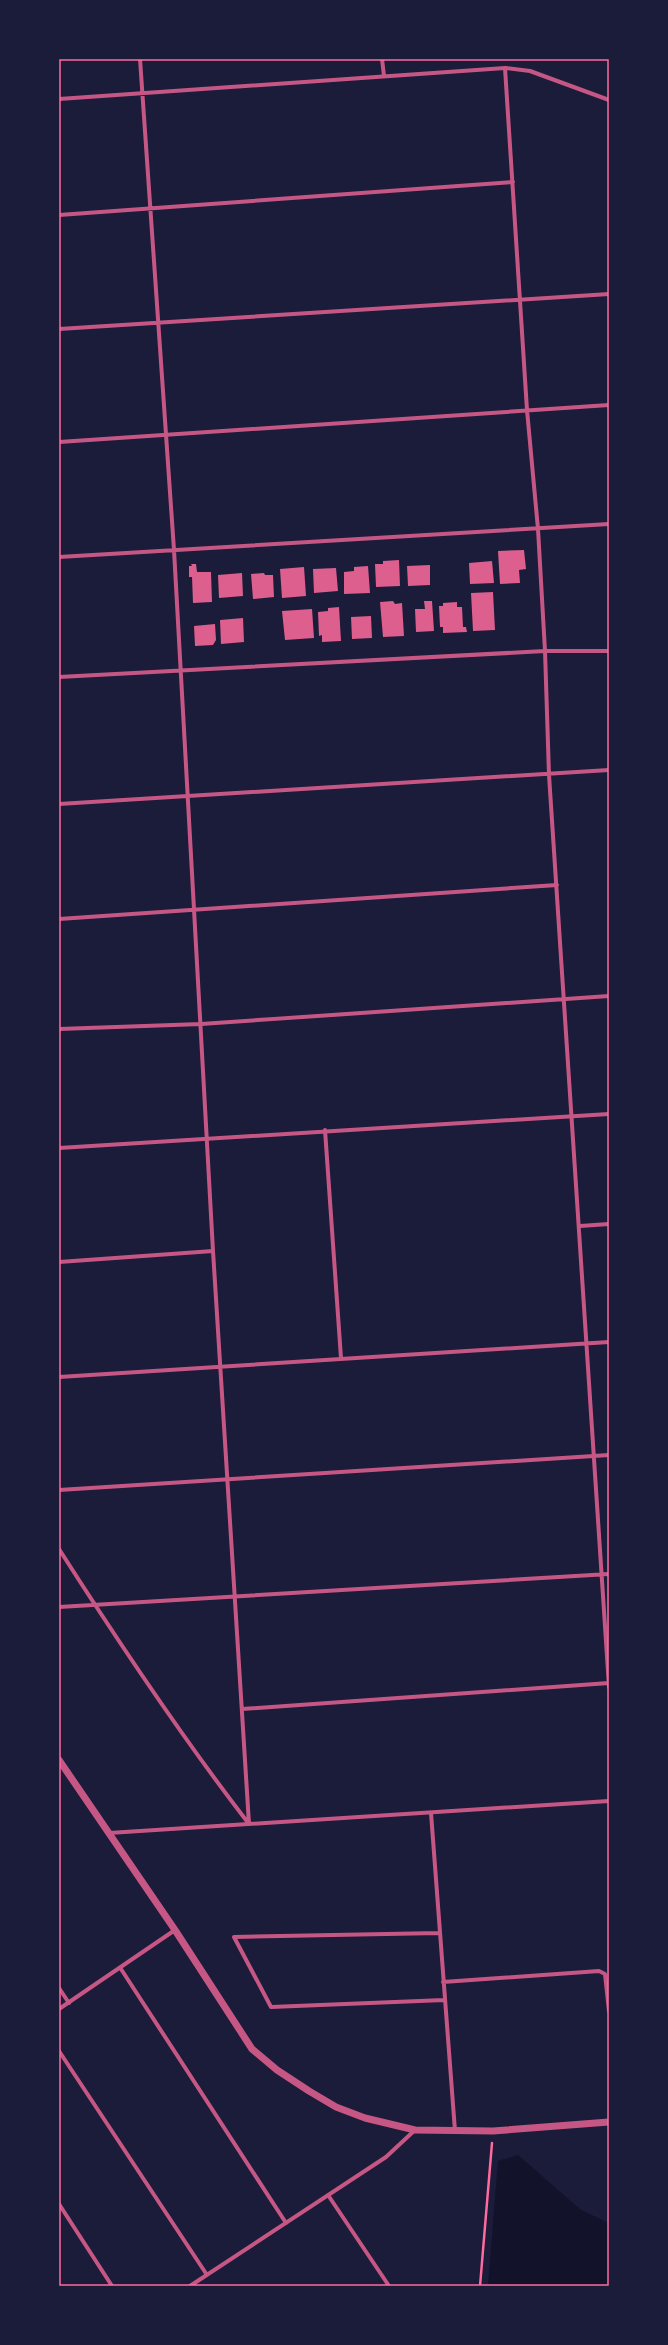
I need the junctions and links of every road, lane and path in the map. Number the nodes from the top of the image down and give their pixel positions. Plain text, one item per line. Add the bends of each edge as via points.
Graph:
1 (140, 59) edge
2 (382, 59) edge
3 (506, 68) junction
4 (384, 76) junction
5 (144, 94) junction
6 (59, 99) edge
7 (609, 100) edge
8 (513, 182) junction
9 (151, 207) junction
10 (59, 215) edge
11 (609, 294) edge
12 (520, 300) junction
13 (158, 322) junction
14 (59, 329) edge
15 (609, 405) edge
16 (527, 410) junction
17 (166, 435) junction
18 (59, 442) edge
19 (609, 524) edge
20 (538, 529) junction
21 (174, 550) junction
22 (59, 557) edge
23 (545, 651) junction
24 (609, 651) edge
25 (180, 672) junction
26 (59, 677) edge
27 (609, 770) edge
28 (549, 775) junction
29 (189, 796) junction
30 (59, 804) edge
31 (557, 885) junction
32 (196, 909) junction
33 (59, 918) edge
34 (609, 996) edge
35 (565, 999) junction
36 (201, 1024) junction
37 (59, 1029) edge
38 (609, 1114) edge
39 (572, 1116) junction
40 (325, 1130) junction
41 (208, 1138) junction
42 (59, 1148) edge
43 (609, 1224) edge
44 (580, 1226) junction
45 (213, 1251) junction
46 (59, 1262) edge
47 (609, 1342) edge
48 (587, 1343) junction
49 (341, 1358) junction
50 (220, 1366) junction
51 (59, 1377) edge
52 (609, 1455) edge
53 (594, 1456) junction
54 (227, 1480) junction
55 (59, 1490) edge
56 (59, 1550) edge
57 (602, 1574) junction
58 (609, 1574) edge
59 (234, 1595) junction
60 (94, 1604) junction
61 (59, 1607) edge
62 (609, 1683) edge
63 (609, 1687) edge
64 (242, 1709) junction
65 (59, 1760) edge
66 (609, 1801) edge
67 (431, 1813) junction
68 (249, 1824) junction
69 (110, 1834) junction
70 (175, 1930) junction
71 (439, 1933) junction
72 (121, 1969) junction
73 (443, 1982) junction
74 (59, 1988) edge
75 (444, 2000) junction
76 (69, 2003) junction
77 (59, 2009) edge
78 (609, 2010) edge
79 (59, 2051) edge
80 (609, 2122) edge
81 (415, 2130) junction
82 (455, 2131) junction
83 (493, 2131) junction
84 (328, 2195) junction
85 (59, 2204) edge
86 (286, 2223) junction
87 (207, 2274) junction
88 (112, 2286) edge
89 (190, 2286) edge
90 (389, 2286) edge
91 (480, 2286) edge

1 - 5 street
2 - 4 street
3 - 4 street
3 - 7 street via 530,71
3 - 8 street
4 - 5 street
5 - 6 street
5 - 9 street
8 - 9 street
8 - 12 street
9 - 10 street
9 - 13 street
11 - 12 street
12 - 13 street
12 - 16 street
13 - 14 street
13 - 17 street
15 - 16 street
16 - 17 street
16 - 20 street
17 - 18 street
17 - 21 street
19 - 20 street
20 - 21 street
20 - 23 street
21 - 22 street
21 - 25 street
23 - 24 street
23 - 25 street
23 - 28 street
25 - 26 street
25 - 29 street
27 - 28 street
28 - 29 street
28 - 31 street
29 - 30 street
29 - 32 street
31 - 32 street
31 - 35 street
32 - 33 street
32 - 36 street
34 - 35 street
35 - 36 street
35 - 39 street
36 - 37 street
36 - 41 street
38 - 39 street
39 - 40 street
39 - 44 street
40 - 41 street
40 - 49 street
41 - 42 street
41 - 45 street
43 - 44 street
44 - 48 street
45 - 46 street
45 - 50 street
47 - 48 street
48 - 49 street
48 - 53 street
49 - 50 street
50 - 51 street
50 - 54 street
52 - 53 street
53 - 54 street
53 - 57 street
54 - 55 street
54 - 59 street
56 - 60 street
57 - 58 street
57 - 59 street
57 - 62 street
59 - 60 street
59 - 64 street
60 - 61 street
60 - 68 street via 212,1776
62 - 63 street
62 - 64 street
64 - 68 street
65 - 69 street
66 - 67 street
67 - 68 street
67 - 71 street
68 - 69 street
69 - 70 street
70 - 72 street
70 - 81 street via 252,2050 277,2070 336,2107 365,2118
71 - 73 street
71 - 75 street via 234,1937 271,2007
72 - 76 street
72 - 86 street
73 - 75 street
73 - 78 street via 599,1971 605,1974
74 - 76 street
75 - 82 street
76 - 77 street
79 - 87 street
80 - 83 street
81 - 82 street
81 - 84 street via 386,2157
82 - 83 street
83 - 91 path
84 - 86 street
84 - 90 street
85 - 88 street
86 - 87 street
87 - 89 street

